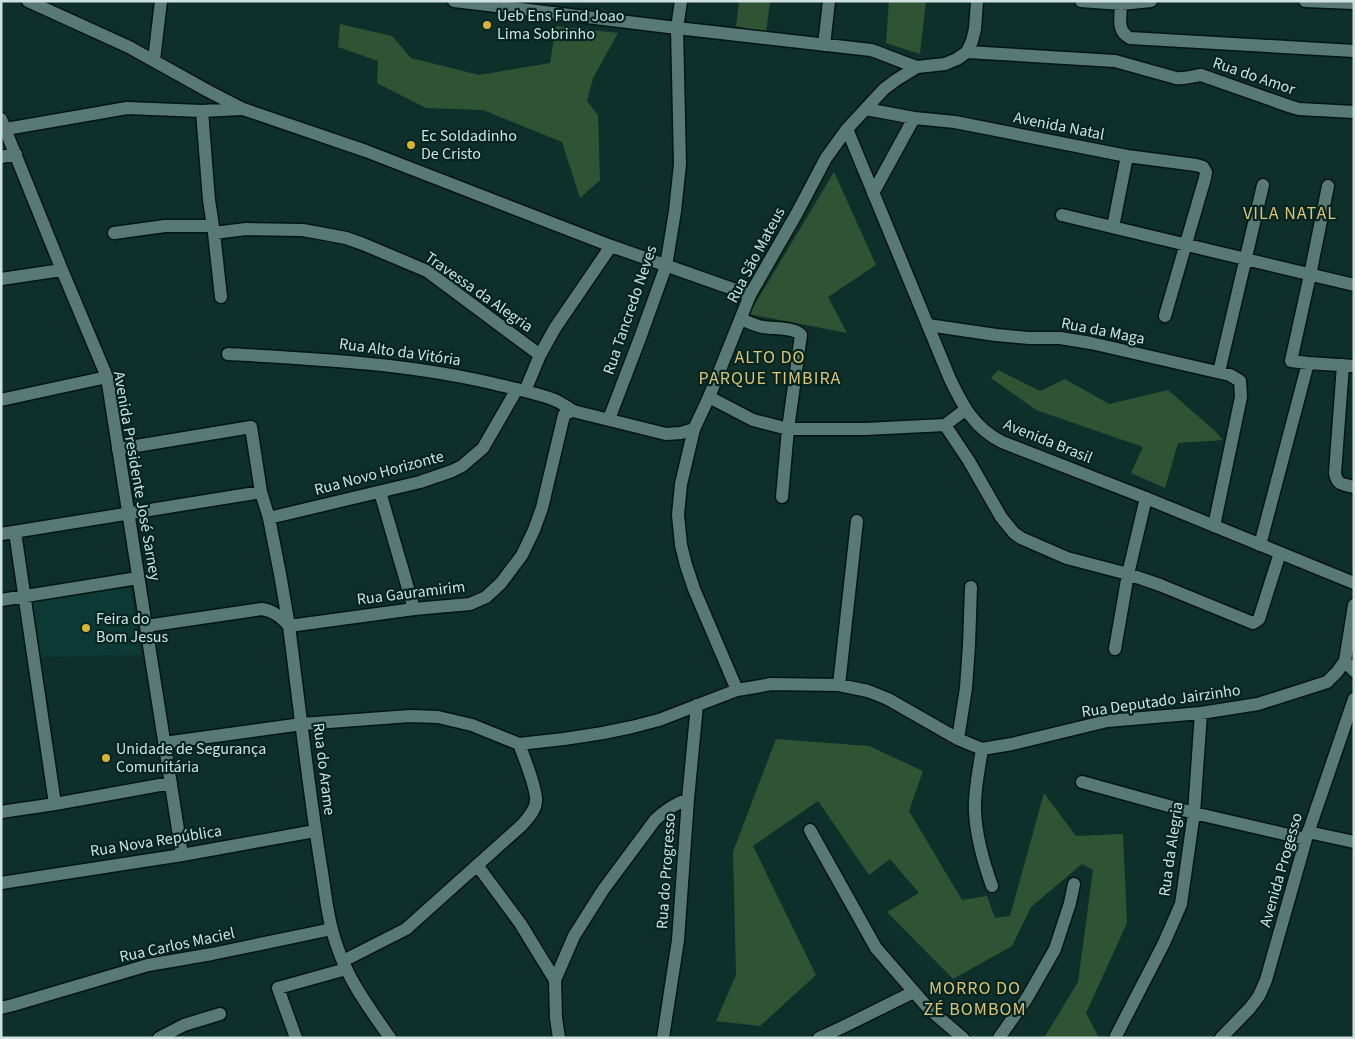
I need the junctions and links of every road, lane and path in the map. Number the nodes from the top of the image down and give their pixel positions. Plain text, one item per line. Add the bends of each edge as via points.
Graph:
1 (28, 1) edge
2 (161, 1) edge
3 (454, 1) edge
4 (681, 1) edge
5 (829, 1) edge
6 (978, 1) edge
7 (1081, 1) edge
8 (1151, 1) edge
9 (1305, 1) edge
10 (1121, 4) junction
11 (1354, 4) edge
12 (677, 28) junction
13 (824, 45) junction
14 (1354, 51) edge
15 (967, 52) junction
16 (154, 60) junction
17 (916, 67) junction
18 (243, 109) junction
19 (866, 109) junction
20 (202, 111) junction
21 (1354, 112) edge
22 (914, 118) junction
23 (4, 124) edge
24 (847, 129) junction
25 (16, 154) junction
26 (1127, 156) junction
27 (1, 157) edge
28 (1263, 185) dead end
29 (1328, 186) dead end
30 (873, 193) junction
31 (1062, 215) dead end
32 (1113, 227) junction
33 (214, 229) junction
34 (114, 233) dead end
35 (1186, 245) junction
36 (611, 246) junction
37 (1246, 260) junction
38 (666, 266) junction
39 (62, 270) junction
40 (1310, 275) junction
41 (1, 279) edge
42 (1354, 285) edge
43 (750, 295) junction
44 (221, 297) dead end
45 (1165, 316) dead end
46 (741, 319) junction
47 (928, 325) junction
48 (228, 354) dead end
49 (540, 355) junction
50 (1308, 363) junction
51 (1348, 365) edge
52 (1218, 372) junction
53 (107, 377) junction
54 (521, 390) junction
55 (709, 397) junction
56 (1, 400) edge
57 (965, 410) junction
58 (567, 411) junction
59 (608, 419) junction
60 (945, 425) junction
61 (694, 429) junction
62 (788, 429) junction
63 (118, 449) junction
64 (1354, 487) edge
65 (261, 492) junction
66 (380, 492) junction
67 (782, 496) dead end
68 (1146, 498) junction
69 (128, 513) junction
70 (269, 518) junction
71 (857, 521) dead end
72 (1214, 526) junction
73 (15, 532) junction
74 (1, 534) edge
75 (1260, 545) junction
76 (1280, 553) junction
77 (1128, 574) junction
78 (138, 578) junction
79 (1354, 583) edge
80 (971, 587) dead end
81 (24, 597) junction
82 (1, 600) edge
83 (1354, 606) edge
84 (414, 609) junction
85 (146, 626) junction
86 (289, 626) junction
87 (1115, 649) dead end
88 (1345, 661) junction
89 (1354, 671) edge
90 (839, 685) junction
91 (737, 690) junction
92 (1354, 699) edge
93 (697, 705) junction
94 (1201, 712) junction
95 (302, 724) junction
96 (958, 739) junction
97 (164, 743) junction
98 (519, 744) junction
99 (982, 749) junction
100 (1082, 782) dead end
101 (171, 783) junction
102 (688, 799) junction
103 (55, 804) junction
104 (1, 812) edge
105 (1194, 812) junction
106 (810, 830) dead end
107 (315, 831) junction
108 (1307, 835) junction
109 (1354, 842) edge
110 (182, 855) junction
111 (477, 865) junction
112 (1, 883) edge
113 (1074, 884) dead end
114 (992, 886) dead end
115 (332, 929) junction
116 (344, 965) junction
117 (556, 980) junction
118 (914, 992) junction
119 (1, 1008) edge
120 (220, 1014) dead end
121 (174, 1035) edge
122 (1116, 1036) dead end
123 (160, 1038) edge
124 (296, 1038) edge
125 (390, 1038) edge
126 (559, 1038) edge
127 (663, 1038) edge
128 (819, 1038) edge
129 (962, 1038) edge
130 (998, 1038) edge
131 (1221, 1038) edge

1 - 16 street
2 - 16 street
3 - 12 street
4 - 12 street, Rua Tancredo Neves
5 - 13 street
6 - 15 street
7 - 10 street
8 - 10 street
9 - 11 street
10 - 14 street via 1121,30 1130,38
12 - 13 street
12 - 38 street, Rua Tancredo Neves via 680,164
13 - 17 street via 870,50
15 - 17 street via 945,64
15 - 21 street, Rua do Amor via 1115,61 1176,78 1201,75 1299,109
16 - 18 street
17 - 19 street, Rua São Mateus via 884,89
18 - 20 street
18 - 36 street via 366,151
19 - 22 street, Avenida Natal
19 - 24 street, Rua São Mateus
20 - 23 street via 127,108
20 - 33 street via 208,200
22 - 26 street, Avenida Natal via 956,122
22 - 30 street
23 - 25 street, Avenida Presidente José Sarney
24 - 30 street, Avenida Brasil
24 - 43 street, Rua São Mateus via 826,158
25 - 27 street
25 - 39 street, Avenida Presidente José Sarney
26 - 32 street
26 - 35 street, Avenida Natal via 1203,167 1206,172
28 - 37 street
29 - 40 street
30 - 47 street, Avenida Brasil
31 - 32 street
32 - 35 street
33 - 34 street, Travessa da Alegria via 191,225 165,226
33 - 44 street
33 - 49 street, Travessa da Alegria via 303,230 363,244 427,271
35 - 37 street
35 - 45 street
36 - 38 street
36 - 49 street
37 - 40 street
37 - 52 street
38 - 43 street
38 - 59 street, Rua Tancredo Neves
39 - 41 street
39 - 53 street, Avenida Presidente José Sarney
40 - 42 street
40 - 50 street via 1291,361
43 - 46 street, Rua São Mateus
46 - 55 street, Rua São Mateus
46 - 62 street via 761,327 800,333
47 - 52 street, Rua da Maga via 996,335 1091,342
47 - 57 street, Avenida Brasil
48 - 54 street, Rua Alto da Vitória via 398,366
49 - 54 street, Travessa da Alegria
50 - 51 street
50 - 75 street
51 - 64 street via 1335,473 1340,484
52 - 72 street, Rua da Maga via 1240,381 1241,397
53 - 56 street
53 - 63 street, Avenida Presidente José Sarney
54 - 58 street, Rua Alto da Vitória via 554,400
54 - 66 street, Rua Novo Horizonte via 483,448 462,466 452,472
55 - 61 street, Rua São Mateus
55 - 62 street via 753,420
57 - 60 street
57 - 68 street, Avenida Brasil via 987,433 1002,442
58 - 59 street, Rua Alto da Vitória
58 - 84 street, Rua Gauramirim via 534,530 522,555 501,583 486,597 470,604
59 - 61 street, Rua Alto da Vitória via 666,434
60 - 62 street
60 - 77 street via 1014,533 1067,558
61 - 91 street, Rua São Mateus via 681,484 678,515 681,545 694,589
62 - 67 street
63 - 65 street via 251,427
63 - 69 street, Avenida Presidente José Sarney
65 - 69 street
65 - 70 street, Rua do Arame
66 - 70 street, Rua Novo Horizonte
66 - 84 street
68 - 72 street, Avenida Brasil
68 - 77 street
69 - 73 street
69 - 78 street, Avenida Presidente José Sarney
70 - 86 street, Rua do Arame
71 - 90 street
72 - 75 street, Avenida Brasil
73 - 74 street
73 - 81 street
75 - 76 street, Avenida Brasil
76 - 77 street via 1259,619 1253,623
76 - 79 street, Avenida Brasil
77 - 87 street
78 - 81 street
78 - 85 street, Avenida Presidente José Sarney
80 - 96 street via 966,688
81 - 82 street
81 - 103 street
83 - 88 street
84 - 86 street, Rua Gauramirim
85 - 86 street via 262,609 278,615
85 - 97 street, Avenida Presidente José Sarney
86 - 95 street, Rua do Arame
88 - 89 street
88 - 94 street, Rua Deputado Jairzinho via 1327,682 1258,704
90 - 91 street via 772,684
90 - 96 street via 888,699
91 - 93 street
92 - 108 street, Avenida Progesso
93 - 98 street via 659,720 603,733
93 - 102 street, Rua do Progresso
94 - 99 street, Rua Deputado Jairzinho via 1107,721
94 - 105 street, Rua da Alegria
95 - 97 street
95 - 98 street via 438,717 472,725
95 - 107 street, Rua do Arame
96 - 99 street
97 - 101 street, Avenida Presidente José Sarney
98 - 111 street via 535,793 535,807 522,825
99 - 114 street via 976,785 976,828
100 - 105 street
101 - 103 street
101 - 110 street, Avenida Presidente José Sarney
102 - 117 street via 663,812 626,858 578,930
102 - 127 street, Rua do Progresso via 678,940
103 - 104 street
105 - 108 street
105 - 122 street, Rua da Alegria via 1181,904
106 - 118 street via 876,948
107 - 110 street, Rua Nova República
107 - 115 street, Rua do Arame
108 - 109 street
108 - 131 street, Avenida Progesso via 1266,980 1250,1008
110 - 112 street, Rua Nova República
111 - 116 street via 406,929
111 - 117 street via 520,923
113 - 130 street via 1055,949 1027,998
115 - 116 street, Rua do Arame
115 - 119 street, Rua Carlos Maciel via 148,964
116 - 124 street via 278,988
116 - 125 street, Rua do Arame
117 - 126 street
118 - 128 street
118 - 129 street
120 - 121 street via 184,1025
121 - 123 street

